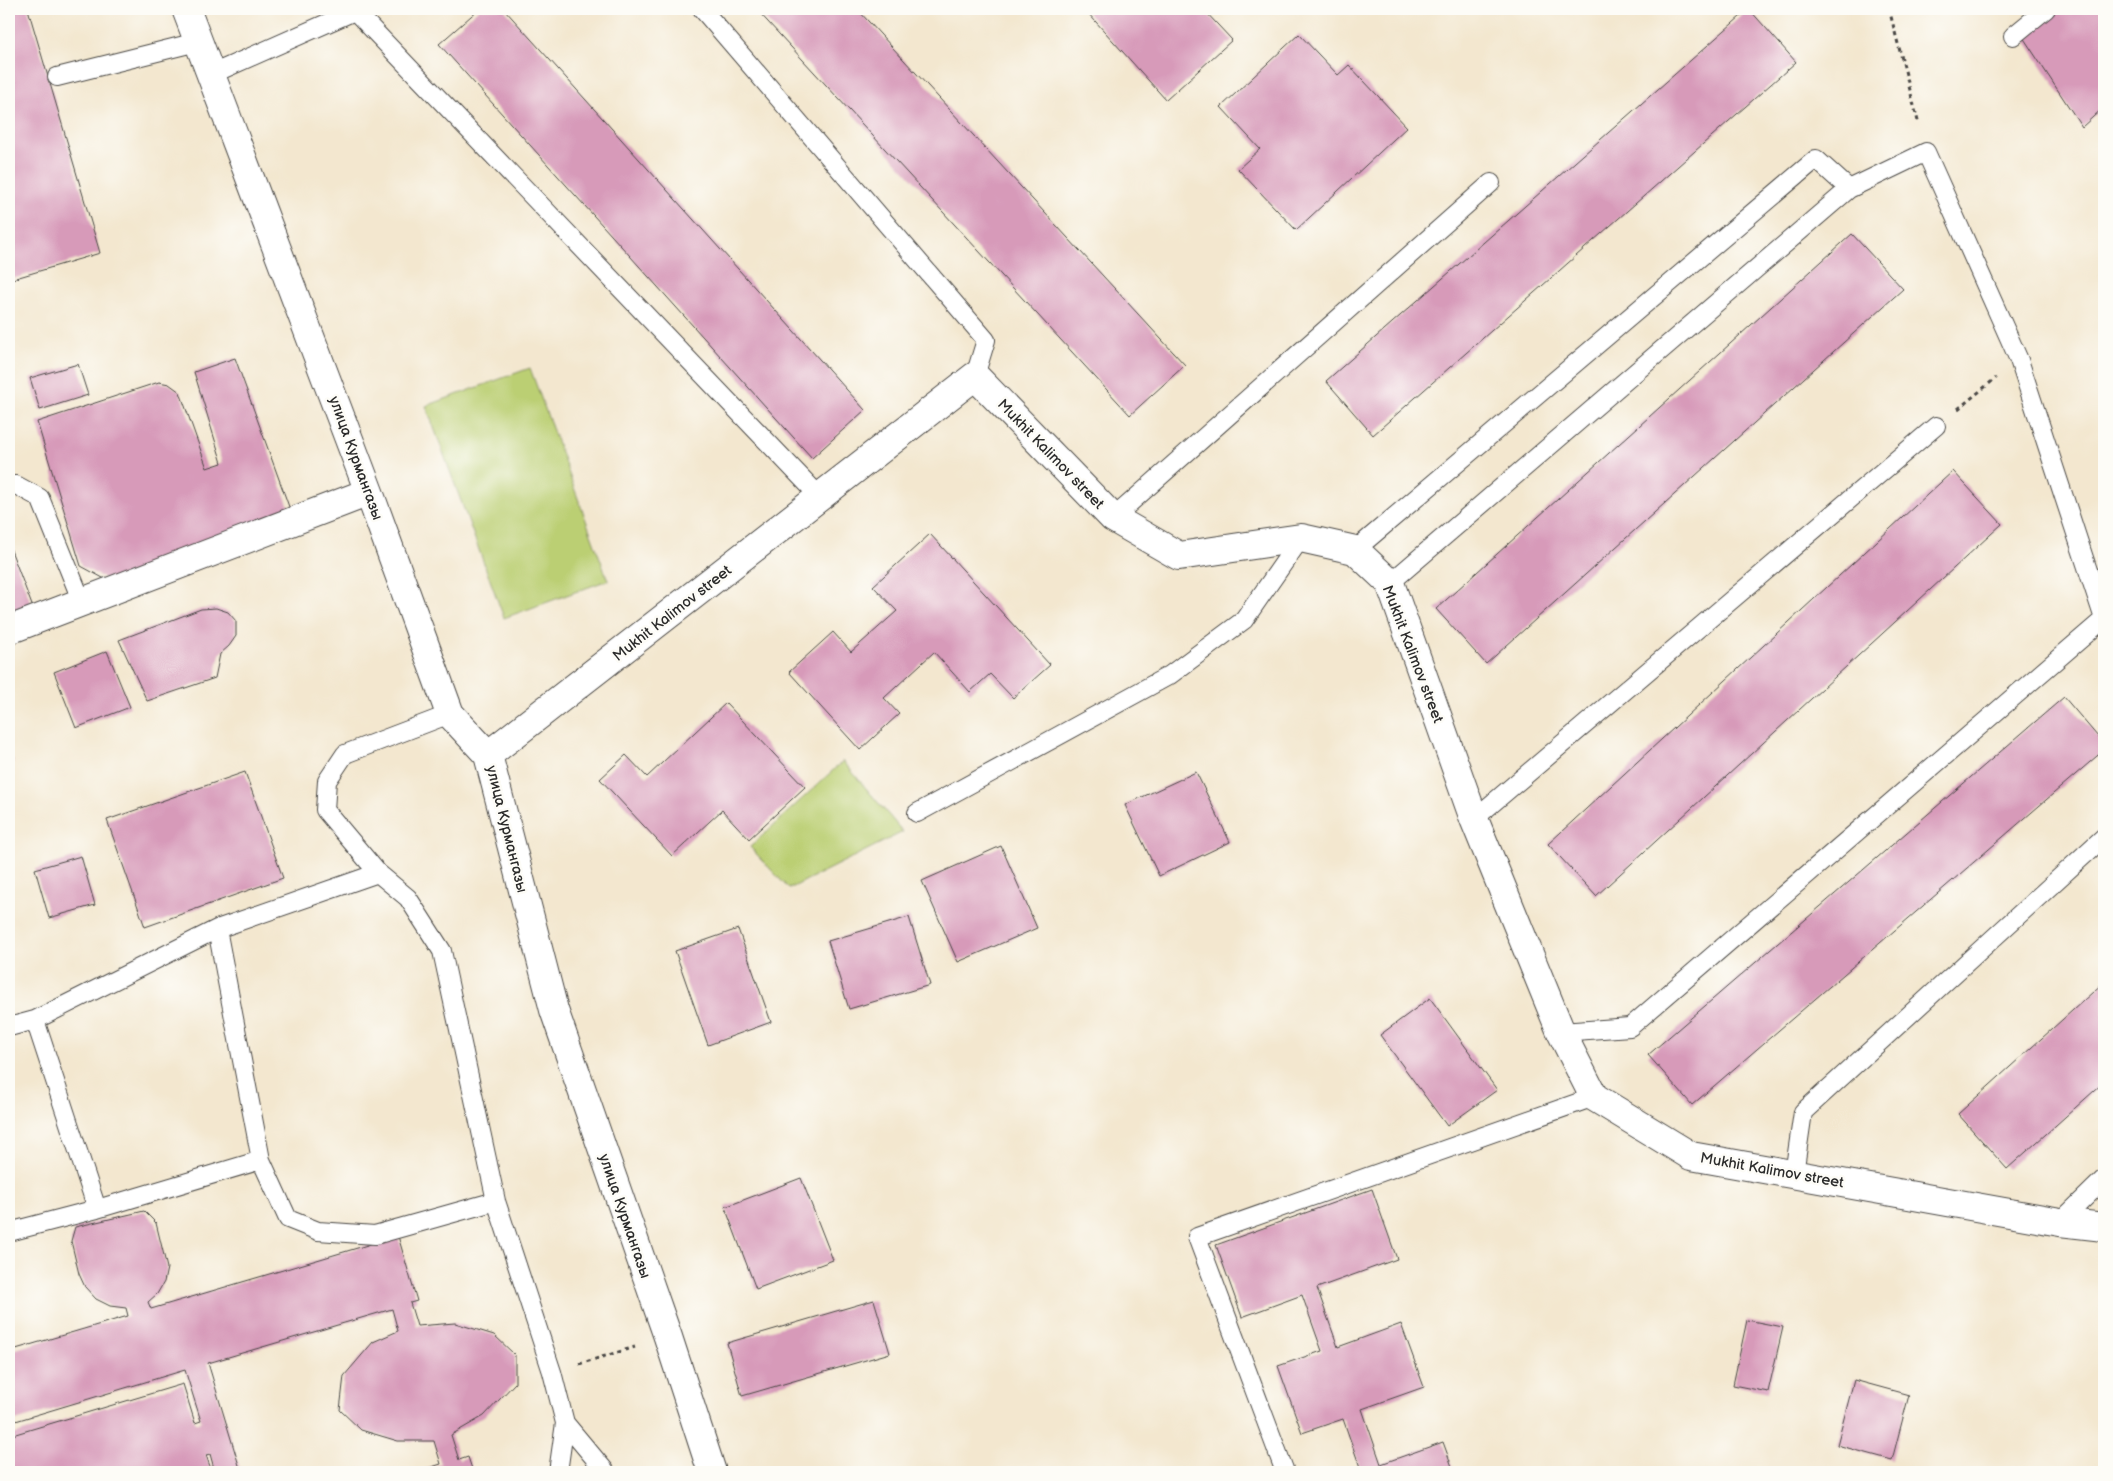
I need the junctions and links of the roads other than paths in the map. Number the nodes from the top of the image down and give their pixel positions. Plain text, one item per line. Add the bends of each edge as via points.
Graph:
1 (186, 9) edge
2 (702, 9) edge
3 (2046, 9) edge
4 (357, 10) edge
5 (2013, 36) dead end
6 (197, 42) junction
7 (212, 74) junction
8 (57, 76) dead end
9 (1490, 183) dead end
10 (1849, 189) junction
11 (976, 376) junction
12 (1936, 426) road end
13 (9, 485) edge
14 (369, 492) junction
15 (821, 498) junction
16 (1113, 518) junction
17 (1301, 538) junction
18 (1355, 550) junction
19 (1390, 583) junction
20 (82, 602) junction
21 (9, 630) edge
22 (450, 714) junction
23 (488, 755) junction
24 (917, 813) dead end
25 (1474, 818) junction
26 (2104, 837) edge
27 (378, 873) junction
28 (217, 929) junction
29 (35, 1020) junction
30 (9, 1027) edge
31 (1561, 1032) junction
32 (1594, 1097) junction
33 (261, 1160) junction
34 (1794, 1174) junction
35 (2104, 1179) edge
36 (496, 1201) junction
37 (97, 1209) junction
38 (2060, 1222) junction
39 (2104, 1227) edge
40 (9, 1232) edge
41 (565, 1423) junction
42 (558, 1472) edge
43 (606, 1472) edge
44 (712, 1472) edge
45 (1285, 1472) edge

1 - 6 street, улица Курмангазы
2 - 11 lane via 986,340
3 - 5 lane
4 - 7 lane
4 - 15 lane
6 - 7 street, улица Курмангазы
6 - 8 lane
7 - 14 street, улица Курмангазы
9 - 16 lane
10 - 18 lane via 1816,159
10 - 19 lane
10 - 31 lane via 1926,152 2019,360 2104,619 1630,1027
11 - 15 street, Mukhit Kalimov street
11 - 16 street, Mukhit Kalimov street
12 - 25 lane
13 - 20 lane via 16,485 40,498
14 - 20 street
14 - 22 street, улица Курмангазы
15 - 23 street, Mukhit Kalimov street
16 - 17 street, Mukhit Kalimov street via 1180,556
17 - 18 street, Mukhit Kalimov street
17 - 24 lane via 1244,620 1170,675
18 - 19 street, Mukhit Kalimov street
19 - 25 street, Mukhit Kalimov street
20 - 21 street
22 - 23 street, улица Курмангазы
22 - 27 lane via 345,754 327,780 325,810
23 - 44 street, улица Курмангазы via 554,1010
25 - 31 street, Mukhit Kalimov street
26 - 34 lane via 1803,1112
27 - 28 lane
27 - 36 lane via 408,898 442,951
28 - 29 lane
28 - 33 lane
29 - 30 lane
29 - 37 lane
31 - 32 street, Mukhit Kalimov street
32 - 34 street, Mukhit Kalimov street via 1691,1156
32 - 45 lane via 1197,1237
33 - 36 lane via 288,1219 318,1231 375,1235
33 - 37 lane
34 - 38 street, Mukhit Kalimov street
35 - 38 lane
36 - 41 lane via 552,1372
37 - 40 lane
38 - 39 street, Mukhit Kalimov street
41 - 42 lane
41 - 43 lane

